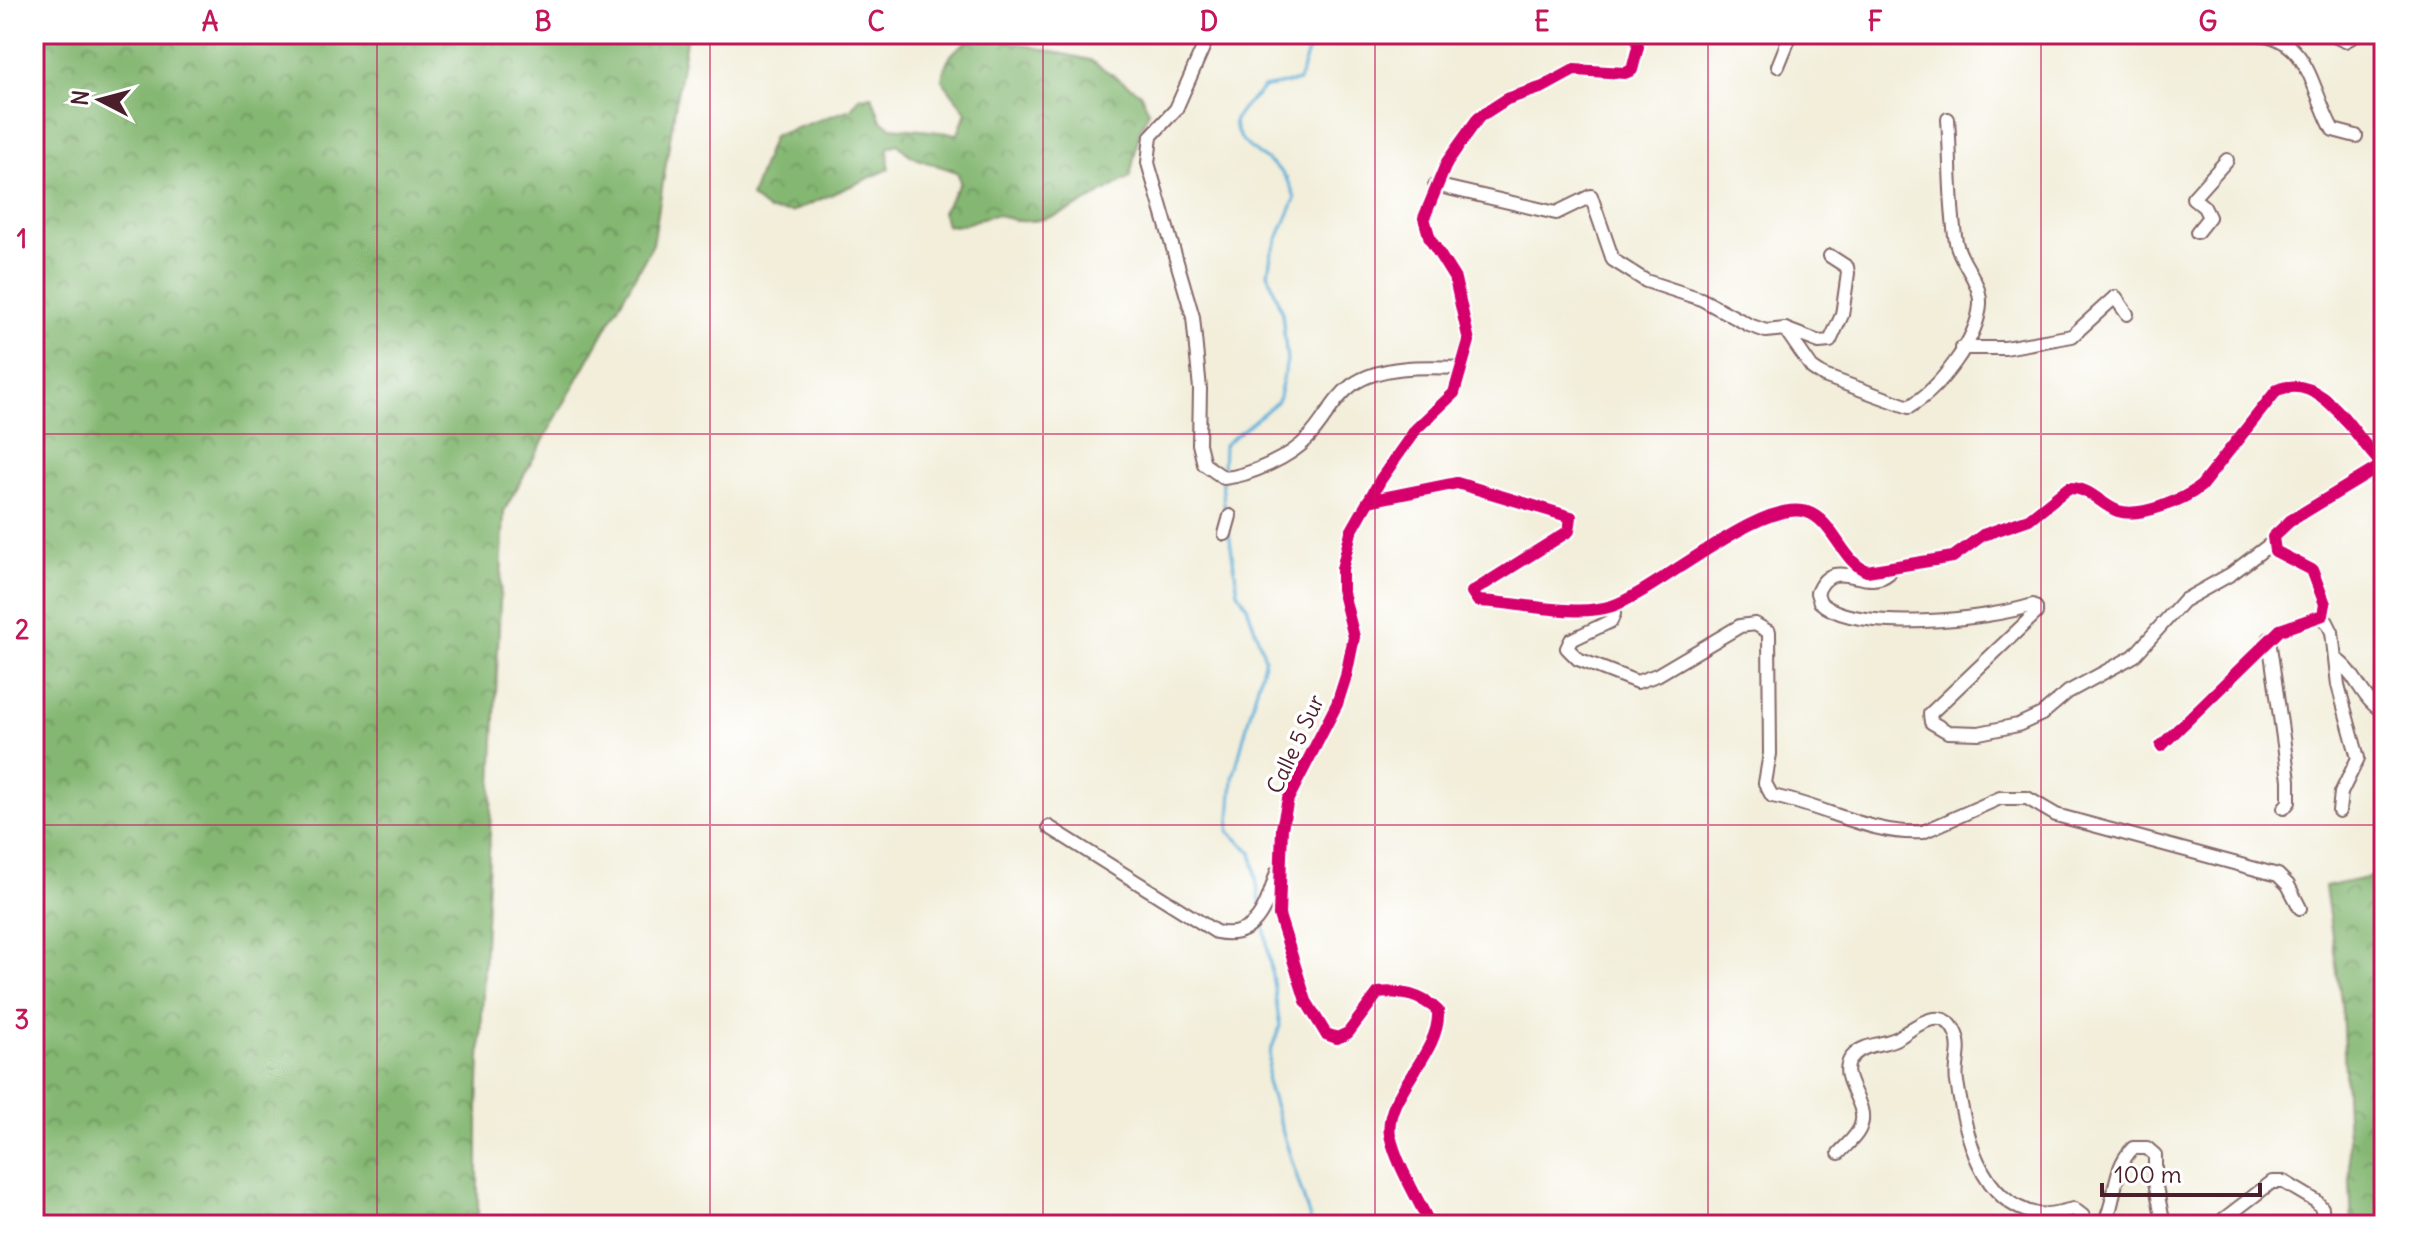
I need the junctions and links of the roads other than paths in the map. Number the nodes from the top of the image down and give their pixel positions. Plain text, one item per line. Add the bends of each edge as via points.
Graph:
1 (1209, 34) edge
2 (1636, 34) edge
3 (1791, 34) edge
4 (2256, 34) edge
5 (2330, 34) edge
6 (2358, 34) edge
7 (1778, 66) dead end
8 (1948, 119) dead end
9 (2356, 136) dead end
10 (2227, 160) dead end
11 (1435, 185) junction
12 (2197, 232) dead end
13 (1830, 256) dead end
14 (2127, 314) dead end
15 (1785, 329) junction
16 (1962, 348) junction
17 (1461, 368) junction
18 (2382, 465) edge
19 (1368, 501) junction
20 (1230, 516) dead end
21 (1225, 534) dead end
22 (2272, 543) junction
23 (1889, 568) junction
24 (1610, 607) junction
25 (2320, 617) junction
26 (2269, 639) junction
27 (2337, 660) junction
28 (2384, 711) edge
29 (2161, 746) dead end
30 (2284, 808) dead end
31 (2339, 811) dead end
32 (1049, 827) dead end
33 (1280, 864) junction
34 (2300, 908) dead end
35 (1839, 1153) dead end
36 (1430, 1225) edge
37 (2082, 1225) edge
38 (2103, 1225) edge
39 (2164, 1225) edge
40 (2216, 1225) edge
41 (2323, 1225) edge

1 - 17 street via 1176,109 1151,136 1147,149 1193,317 1204,464 1222,477 1243,475 1298,447 1353,384 1420,367
2 - 11 street, Calle 5 Sur via 1632,70 1617,75 1574,70 1479,117
3 - 7 street
4 - 9 street via 2289,42 2305,60 2333,130
5 - 6 street via 2345,41
8 - 16 street via 1956,244 1980,304
10 - 12 street via 2193,198 2209,217
11 - 15 street via 1556,213 1591,196 1613,260 1646,281 1701,299 1749,325 1766,331
11 - 17 street, Calle 5 Sur via 1425,222 1460,297 1469,341
13 - 15 street via 1848,270 1842,315 1830,341
14 - 16 street via 2115,297 2072,336 2005,348
15 - 16 street via 1812,368 1824,376 1905,408 1928,396
17 - 19 street, Calle 5 Sur via 1454,393 1416,429
18 - 22 street via 2283,526
18 - 23 street via 2331,405 2309,387 2287,386 2269,399 2191,494 2121,512 2089,491 2068,488 2029,519 1983,535 1953,557
19 - 24 street via 1457,483 1571,517 1569,531 1476,589 1474,599 1585,611
19 - 33 street, Calle 5 Sur via 1351,532 1342,569 1354,637 1346,676 1288,799
20 - 21 street
22 - 23 street via 2183,601 2134,656 2068,692 2042,714 1979,733 1948,732 1931,722 1930,714 2036,608 1906,622 1866,619 1820,602 1817,593 1830,575 1881,579
22 - 25 street via 2275,551 2312,570 2325,604
23 - 24 street via 1862,569 1814,516 1788,509
24 - 34 street via 1611,621 1571,640 1567,648 1578,659 1629,681 1657,675 1740,626 1755,624 1769,632 1770,754 1765,783 1772,796 1911,833 2000,798 2027,798 2056,815 2278,875
25 - 26 street
25 - 27 street via 2332,632
26 - 29 street
26 - 30 street via 2289,780
27 - 28 street
27 - 31 street via 2338,685 2358,758 2341,793
32 - 33 street via 1216,932 1238,934 1258,922
33 - 36 street, Calle 5 Sur via 1283,930 1306,1001 1326,1034 1337,1038 1348,1033 1378,993 1396,991 1438,1011 1426,1054 1391,1114 1390,1133
35 - 37 street via 1863,1121 1847,1075 1854,1054 1898,1038 1916,1023 1945,1020 1956,1032 1957,1082 1974,1157 1990,1184 2018,1207 2040,1215 2074,1209 2083,1216
38 - 39 street via 2123,1158 2133,1148 2147,1148 2155,1155
40 - 41 street via 2272,1182 2284,1182 2316,1201

